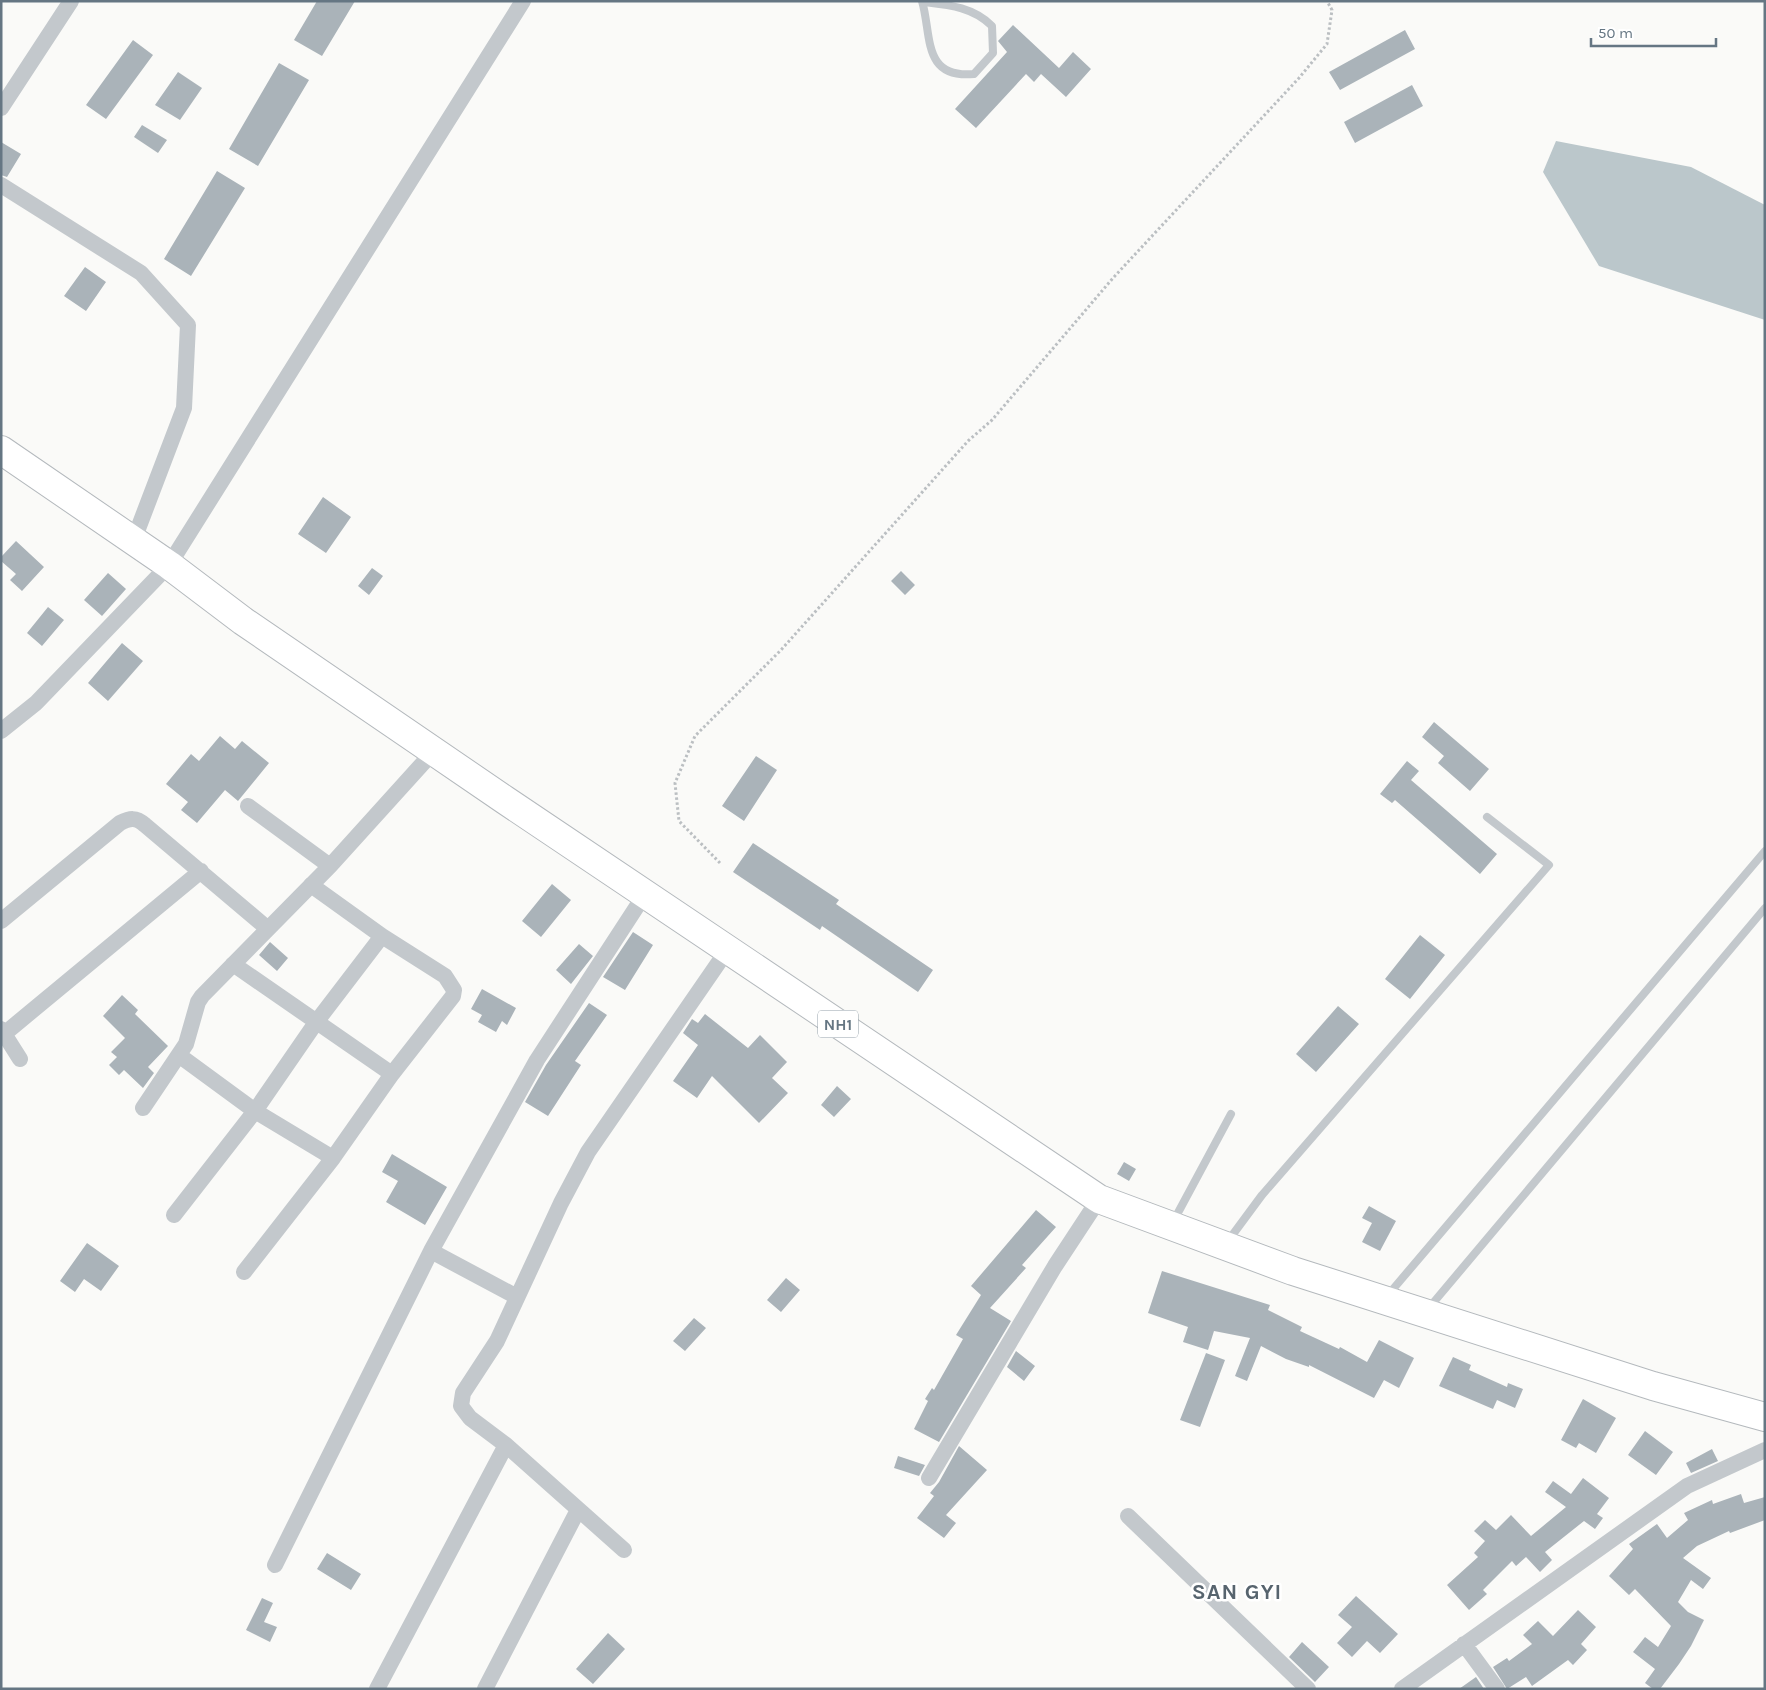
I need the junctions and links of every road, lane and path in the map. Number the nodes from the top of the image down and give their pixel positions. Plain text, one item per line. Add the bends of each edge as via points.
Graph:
1 (71, 1) edge
2 (523, 1) edge
3 (1327, 1) edge
4 (922, 2) edge
5 (1, 108) edge
6 (1, 185) edge
7 (1, 450) edge
8 (133, 542) junction
9 (169, 565) junction
10 (1, 731) edge
11 (434, 751) junction
12 (248, 806) dead end
13 (1487, 817) dead end
14 (1765, 851) edge
15 (720, 863) dead end
16 (330, 866) junction
17 (201, 872) junction
18 (310, 885) junction
19 (645, 894) junction
20 (1765, 908) edge
21 (1, 921) edge
22 (268, 928) junction
23 (382, 936) junction
24 (728, 949) junction
25 (233, 964) junction
26 (317, 1021) junction
27 (3, 1031) edge
28 (180, 1056) junction
29 (20, 1059) dead end
30 (392, 1074) junction
31 (143, 1108) dead end
32 (255, 1111) junction
33 (1231, 1114) dead end
34 (333, 1158) junction
35 (1098, 1199) junction
36 (174, 1215) dead end
37 (1171, 1226) junction
38 (1223, 1247) junction
39 (431, 1251) junction
40 (244, 1272) dead end
41 (517, 1297) junction
42 (1384, 1299) junction
43 (1425, 1312) junction
44 (1765, 1418) edge
45 (506, 1445) junction
46 (1765, 1450) edge
47 (929, 1478) dead end
48 (578, 1510) junction
49 (1128, 1516) dead end
50 (624, 1550) dead end
51 (275, 1565) dead end
52 (1464, 1644) junction
53 (377, 1689) edge
54 (485, 1689) edge
55 (1308, 1689) edge
56 (1402, 1689) edge
57 (1497, 1689) edge

1 - 5 street
2 - 9 street
3 - 15 path via 1332,10 1327,44 1299,78 1113,278 992,420 968,441 781,650 695,736 675,783 679,821
4 - 4 lane via 930,48 937,62 957,75 974,74 993,53 992,26 983,17 955,5
6 - 8 street via 141,273 188,325 184,408
7 - 8 highway, NH1
8 - 9 highway, NH1
9 - 10 street via 36,703
9 - 11 highway, NH1 via 243,621
11 - 16 street
11 - 19 highway, NH1
12 - 16 street
13 - 38 lane via 1549,865 1269,1188
14 - 42 lane
16 - 18 street
17 - 21 street via 138,819 126,820
17 - 22 street
17 - 27 street
18 - 22 street
18 - 23 street
19 - 24 highway, NH1
19 - 39 street via 537,1060
20 - 43 lane
22 - 25 street
23 - 26 street
23 - 30 street via 444,976 454,990 453,996
24 - 35 highway, NH1
24 - 41 street via 588,1152
25 - 26 street
25 - 28 street via 198,1002
26 - 30 street
26 - 32 street
27 - 29 street
28 - 31 street
28 - 32 street
30 - 34 street
32 - 34 street
32 - 36 street
33 - 37 lane
34 - 40 street
35 - 37 highway, NH1
35 - 47 street
37 - 38 highway, NH1
38 - 42 highway, NH1
39 - 41 street
39 - 51 street
41 - 45 street via 496,1341 463,1393 461,1406 470,1418
42 - 43 highway, NH1
43 - 44 highway, NH1 via 1653,1386
45 - 48 street
45 - 53 street
46 - 52 street via 1687,1486
48 - 50 street
48 - 54 street
49 - 55 street
52 - 56 street
52 - 57 street

